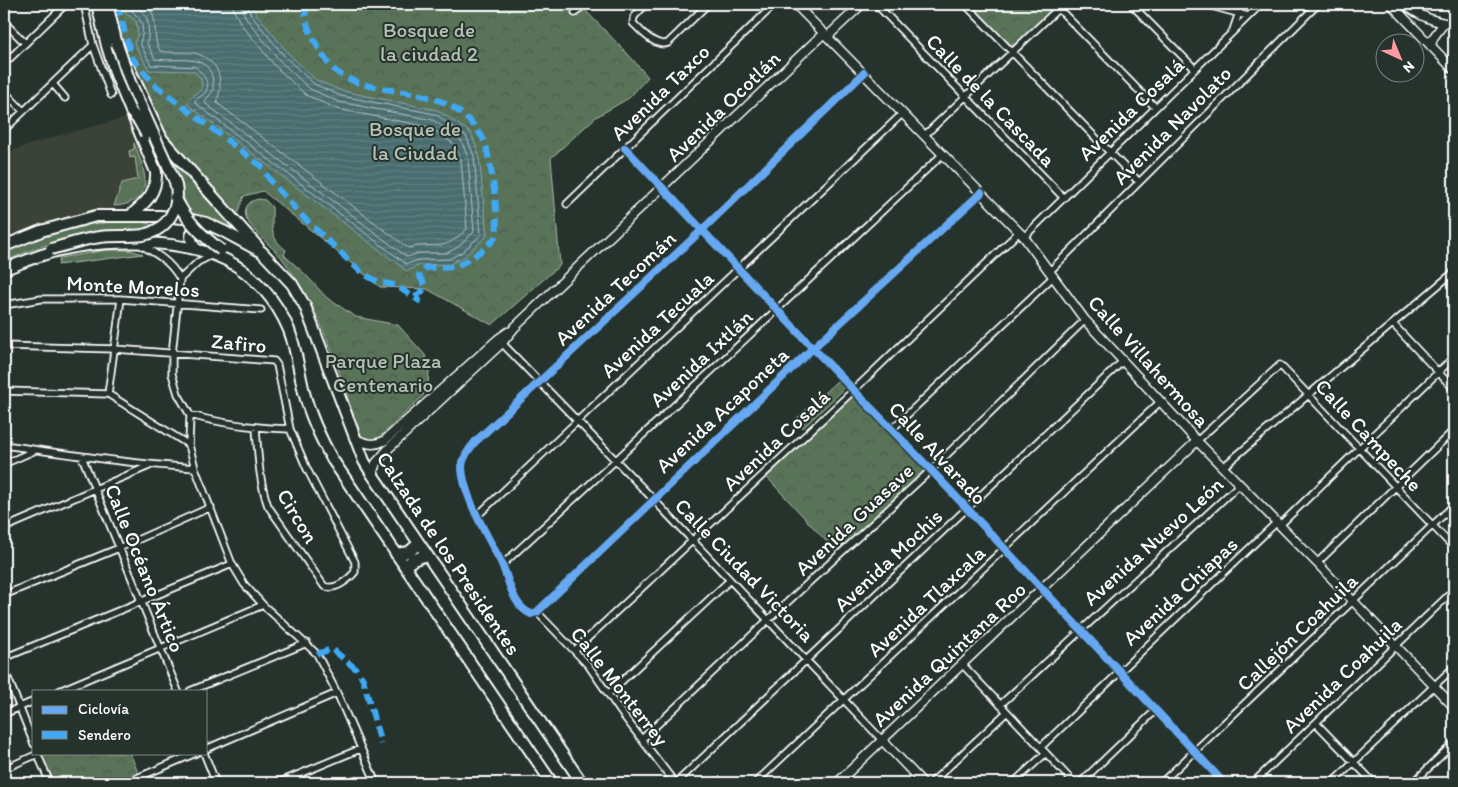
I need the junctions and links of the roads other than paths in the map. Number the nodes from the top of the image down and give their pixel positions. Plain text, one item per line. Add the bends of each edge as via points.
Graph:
1 (66, 4) edge
2 (84, 4) edge
3 (97, 4) edge
4 (107, 4) edge
5 (584, 4) edge
6 (646, 4) edge
7 (708, 4) edge
8 (775, 4) edge
9 (795, 4) edge
10 (862, 4) edge
11 (876, 4) edge
12 (965, 4) edge
13 (1131, 4) edge
14 (1204, 4) edge
15 (1242, 4) edge
16 (1260, 4) edge
17 (1318, 4) edge
18 (1391, 4) edge
19 (1405, 4) edge
20 (1061, 6) edge
21 (575, 13) dead end
22 (1238, 14) junction
23 (1248, 16) junction
24 (4, 22) edge
25 (1444, 23) junction
26 (1454, 24) edge
27 (1232, 32) junction
28 (826, 35) junction
29 (25, 43) junction
30 (117, 44) junction
31 (93, 45) junction
32 (1431, 46) junction
33 (1012, 52) junction
34 (4, 64) edge
35 (1194, 69) junction
36 (1454, 70) edge
37 (864, 74) junction
38 (53, 84) junction
39 (4, 91) edge
40 (111, 95) dead end
41 (965, 97) junction
42 (65, 98) dead end
43 (1155, 108) junction
44 (23, 111) junction
45 (131, 112) junction
46 (903, 114) junction
47 (4, 130) edge
48 (925, 135) junction
49 (625, 148) junction
50 (1109, 153) junction
51 (943, 154) junction
52 (1138, 182) junction
53 (663, 188) junction
54 (981, 193) junction
55 (1064, 197) junction
56 (567, 204) dead end
57 (130, 216) junction
58 (206, 223) junction
59 (703, 229) junction
60 (1021, 235) junction
61 (137, 243) junction
62 (4, 246) edge
63 (196, 249) junction
64 (217, 252) junction
65 (262, 252) junction
66 (39, 256) junction
67 (739, 268) junction
68 (4, 269) edge
69 (1454, 272) edge
70 (1052, 274) junction
71 (180, 278) junction
72 (122, 299) junction
73 (177, 304) junction
74 (4, 305) edge
75 (776, 309) junction
76 (261, 310) dead end
77 (1085, 320) junction
78 (1393, 324) junction
79 (500, 341) junction
80 (4, 346) edge
81 (814, 348) junction
82 (115, 349) junction
83 (172, 354) junction
84 (1454, 357) edge
85 (1123, 361) junction
86 (1280, 365) joint
87 (1438, 373) junction
88 (541, 382) junction
89 (1454, 389) edge
90 (854, 390) junction
91 (4, 391) edge
92 (108, 394) junction
93 (1308, 395) junction
94 (1161, 401) junction
95 (190, 415) junction
96 (578, 421) junction
97 (256, 428) junction
98 (290, 429) junction
99 (892, 429) junction
100 (1454, 430) edge
101 (356, 439) junction
102 (1197, 441) junction
103 (474, 442) joint
104 (4, 445) edge
105 (189, 445) junction
106 (1358, 449) junction
107 (38, 450) junction
108 (82, 457) junction
109 (615, 461) junction
110 (4, 464) edge
111 (150, 465) junction
112 (1223, 466) junction
113 (195, 468) junction
114 (931, 470) junction
115 (372, 474) junction
116 (1240, 484) junction
117 (1396, 487) junction
118 (95, 490) junction
119 (654, 500) junction
120 (1454, 505) edge
121 (211, 507) junction
122 (966, 508) junction
123 (477, 516) junction
124 (1278, 523) junction
125 (1432, 526) junction
126 (4, 528) edge
127 (692, 540) junction
128 (418, 544) junction
129 (119, 548) junction
130 (1454, 548) edge
131 (1004, 550) junction
132 (396, 554) junction
133 (426, 555) junction
134 (1317, 563) junction
135 (232, 564) junction
136 (502, 564) junction
137 (405, 566) junction
138 (355, 572) joint
139 (730, 580) junction
140 (1042, 590) junction
141 (1454, 590) edge
142 (4, 595) edge
143 (1353, 601) junction
144 (141, 602) junction
145 (263, 605) junction
146 (535, 613) junction
147 (768, 620) junction
148 (1080, 629) junction
149 (307, 643) junction
150 (1396, 646) junction
151 (161, 648) junction
152 (576, 650) junction
153 (4, 658) edge
154 (806, 660) junction
155 (962, 664) junction
156 (1454, 667) edge
157 (4, 668) edge
158 (1119, 671) junction
159 (1434, 686) junction
160 (61, 690) edge
161 (178, 690) edge
162 (192, 690) edge
163 (338, 693) junction
164 (609, 693) junction
165 (844, 700) junction
166 (32, 702) edge
167 (1000, 704) junction
168 (20, 707) junction
169 (1454, 707) edge
170 (1156, 710) junction
171 (1007, 712) junction
172 (4, 714) edge
173 (1316, 723) junction
174 (32, 739) edge
175 (642, 739) junction
176 (882, 740) junction
177 (1454, 743) edge
178 (1041, 747) junction
179 (208, 748) edge
180 (360, 749) junction
181 (1046, 752) junction
182 (1195, 752) junction
183 (38, 754) edge
184 (194, 754) edge
185 (204, 754) edge
186 (1354, 762) junction
187 (4, 769) edge
188 (50, 783) edge
189 (125, 783) edge
190 (216, 783) edge
191 (278, 783) edge
192 (376, 783) edge
193 (552, 783) edge
194 (582, 783) edge
195 (675, 783) edge
196 (755, 783) edge
197 (838, 783) edge
198 (924, 783) edge
199 (931, 783) edge
200 (1013, 783) edge
201 (1074, 783) edge
202 (1080, 783) edge
203 (1161, 783) edge
204 (1224, 783) edge
205 (1253, 783) edge
206 (1332, 783) edge
207 (1374, 783) edge
208 (1413, 783) edge

1 - 29 street
2 - 31 street
3 - 45 highway via 107,46
4 - 30 highway
5 - 21 street
6 - 7 street via 634,17 633,23 663,45
8 - 49 street, Avenida Taxco
9 - 28 main road, Calle Villahermosa
10 - 28 main road, Avenida Ocotlán
11 - 41 street, Calle de la Cascada
12 - 33 street
13 - 35 street
14 - 22 street
15 - 22 street
16 - 23 street, Avenida Cosalá
17 - 52 street, Avenida Navolato
18 - 32 main road
19 - 25 main road via 1425,17
20 - 33 street
20 - 43 street
22 - 23 street
22 - 27 street
23 - 27 street, Avenida Cosalá
24 - 29 street
25 - 26 main road
25 - 32 main road
27 - 35 street, Avenida Cosalá
28 - 37 main road, Calle Villahermosa
28 - 53 main road, Avenida Ocotlán
29 - 34 street
30 - 65 highway via 162,139
30 - 66 highway, bridge via 130,82 175,182 176,204 168,220 152,232 88,239 51,249
31 - 38 street
31 - 40 street
32 - 36 main road
33 - 41 street
33 - 50 street
35 - 43 street, Avenida Cosalá
37 - 46 main road, Calle Villahermosa
37 - 59 street, Avenida Tecomán
38 - 42 street
38 - 44 street
39 - 44 street
41 - 48 street
41 - 55 street, Calle de la Cascada
43 - 50 street, Avenida Cosalá
44 - 47 street
45 - 57 highway via 156,172 156,182 150,198
45 - 64 highway, bridge via 143,127 179,206
46 - 48 main road, Calle Villahermosa
46 - 67 street, Avenida Tecuala
48 - 51 main road, Calle Villahermosa
49 - 53 street, Calle Alvarado
49 - 56 street, Avenida Taxco
50 - 52 street
50 - 55 street, Avenida Cosalá
51 - 54 main road, Calle Villahermosa
51 - 75 street, Avenida Ixtlán
52 - 70 street, Avenida Navolato
53 - 59 street, Calle Alvarado
53 - 79 main road, Avenida Ocotlán
54 - 60 main road, Calle Villahermosa
54 - 81 street, Avenida Acaponeta
55 - 60 street, Avenida Cosalá
57 - 58 highway, Calzada de los Presidentes via 182,218
57 - 62 highway, Calzada de los Presidentes via 96,216 41,231
58 - 63 highway via 197,227 190,237
58 - 65 highway, Calzada de los Presidentes
59 - 67 street, Calle Alvarado
59 - 88 street, Avenida Tecomán
60 - 70 main road, Calle Villahermosa
60 - 90 street, Avenida Cosalá
61 - 63 highway
61 - 66 highway via 97,243
61 - 71 street via 159,255
63 - 64 highway
64 - 71 street via 198,262
64 - 132 highway, Calzada de los Presidentes via 253,270 278,298 290,320 305,396 322,441
65 - 101 highway, Calzada de los Presidentes via 292,284 305,306
66 - 68 highway
67 - 75 street, Calle Alvarado
67 - 96 street, Avenida Tecuala
69 - 78 street, Avenida Nuevo León
70 - 77 main road, Calle Villahermosa
70 - 99 street, Avenida Navolato
71 - 73 street
72 - 73 street, Monte Morelos
72 - 74 street, Monte Morelos via 41,299
72 - 82 street
73 - 76 street, Monte Morelos
73 - 83 street
75 - 81 street, Calle Alvarado
75 - 109 street, Avenida Ixtlán
77 - 85 main road, Calle Villahermosa
77 - 114 street, Avenida Guasave
78 - 87 street
78 - 93 street, Avenida Nuevo León
79 - 88 street, Calle Ciudad Victoria
79 - 101 main road, Avenida Ocotlán via 384,441 372,445
79 - 115 main road, Avenida Ocotlán via 389,448 376,463
80 - 82 street, Zafiro
81 - 90 street, Calle Alvarado
81 - 119 street, Avenida Acaponeta
82 - 83 street, Zafiro
82 - 92 street
83 - 95 street via 174,382
83 - 98 street, Zafiro via 274,361
84 - 87 street, Avenida Chiapas
85 - 94 main road, Calle Villahermosa
85 - 122 street, Avenida Mochis
86 - 93 street, Calle Campeche
86 - 102 street, Avenida Quintana Roo
87 - 89 street
87 - 106 street, Avenida Chiapas
88 - 96 street, Calle Ciudad Victoria
88 - 103 street, Avenida Tecomán
90 - 99 street, Calle Alvarado
90 - 127 street, Avenida Cosalá
91 - 92 street
92 - 105 street
93 - 106 street, Calle Campeche
93 - 112 street, Avenida Nuevo León
94 - 102 main road, Calle Villahermosa
94 - 131 street, Avenida Tlaxcala
95 - 97 street
95 - 105 street
96 - 109 street, Calle Ciudad Victoria
96 - 123 street, Avenida Tecuala
97 - 98 street
97 - 138 street, Circon via 260,472 268,506 324,586 336,586
98 - 138 street, Zafiro via 307,469 354,558
99 - 114 street, Calle Alvarado
100 - 117 street
101 - 115 highway, Calzada de los Presidentes
102 - 112 main road, Calle Villahermosa
102 - 140 main road, Avenida Quintana Roo
103 - 123 street, Calle Monterrey via 462,466
104 - 107 street
105 - 113 street
106 - 117 street, Calle Campeche
106 - 124 street, Avenida Chiapas
107 - 108 street
107 - 110 street
108 - 111 street
108 - 118 street, Calle Océano Ártico
109 - 119 street, Calle Ciudad Victoria
109 - 136 street, Avenida Ixtlán
111 - 113 street
111 - 118 street
112 - 116 main road, Calle Villahermosa
113 - 121 street
114 - 122 street, Calle Alvarado
114 - 147 street, Avenida Guasave
115 - 128 highway, Calzada de los Presidentes
116 - 124 main road, Calle Villahermosa
116 - 148 street, Avenida Nuevo León
117 - 125 street, Calle Campeche
117 - 134 street
118 - 126 street
118 - 129 street, Calle Océano Ártico
119 - 127 street, Calle Ciudad Victoria
119 - 146 street, Avenida Acaponeta
120 - 125 street, Callejón Coahuila
121 - 129 street
121 - 135 street
122 - 131 street, Calle Alvarado
122 - 154 street, Avenida Mochis
123 - 136 street, Calle Monterrey
124 - 134 main road, Calle Villahermosa
124 - 158 street, Avenida Chiapas
125 - 130 street, Calle Campeche
125 - 143 street, Callejón Coahuila
127 - 139 street, Calle Ciudad Victoria
127 - 152 street, Avenida Cosalá
128 - 132 highway via 409,552
128 - 133 highway, Calzada de los Presidentes
129 - 142 street
129 - 144 street, Calle Océano Ártico
131 - 140 street, Calle Alvarado
131 - 165 street, Avenida Tlaxcala
132 - 137 highway, Calzada de los Presidentes
133 - 137 highway
133 - 194 highway, Calzada de los Presidentes
134 - 143 main road, Calle Villahermosa
135 - 144 street
135 - 145 street
136 - 146 street, Calle Monterrey via 517,600 526,612
137 - 193 highway, Calzada de los Presidentes
139 - 147 street, Calle Ciudad Victoria
139 - 164 street
140 - 148 street, Calle Alvarado
140 - 155 main road, Avenida Quintana Roo
141 - 150 street, Avenida Coahuila
143 - 150 main road, Calle Villahermosa
143 - 182 street, Callejón Coahuila
144 - 151 street, Calle Océano Ártico
144 - 153 street
145 - 149 street
145 - 151 street
146 - 152 street, Calle Monterrey
147 - 154 street, Calle Ciudad Victoria
147 - 175 street, Avenida Guasave
148 - 158 street, Calle Alvarado
148 - 167 street, Avenida Nuevo León
149 - 162 street
149 - 163 street via 317,654
150 - 159 main road, Calle Villahermosa
150 - 173 street, Avenida Coahuila
151 - 160 street
151 - 161 street, Calle Océano Ártico
152 - 164 street, Calle Monterrey
154 - 165 street, Calle Ciudad Victoria
154 - 195 street, Avenida Mochis
155 - 167 street
155 - 176 main road, Avenida Quintana Roo
156 - 159 street
157 - 168 street
158 - 170 street, Calle Alvarado
158 - 178 street, Avenida Chiapas
159 - 169 main road, Calle Villahermosa
159 - 186 street
163 - 179 street
163 - 180 street
164 - 175 street, Calle Monterrey
165 - 176 street, Calle Ciudad Victoria
165 - 196 street, Avenida Tlaxcala
166 - 168 street
167 - 171 street
168 - 172 street
168 - 174 street
170 - 182 street, Calle Alvarado
170 - 202 street
171 - 178 street
171 - 199 street
173 - 186 street
173 - 205 street, Avenida Coahuila
175 - 195 street, Calle Monterrey
176 - 197 main road, Avenida Quintana Roo
176 - 198 main road, Calle Ciudad Victoria
177 - 208 street
178 - 181 street
180 - 191 street
180 - 192 street
181 - 200 street
181 - 201 street
182 - 203 street, Callejón Coahuila
182 - 204 street, Calle Alvarado
183 - 187 street
183 - 188 street
184 - 189 street
185 - 190 street
186 - 206 street
186 - 207 street

